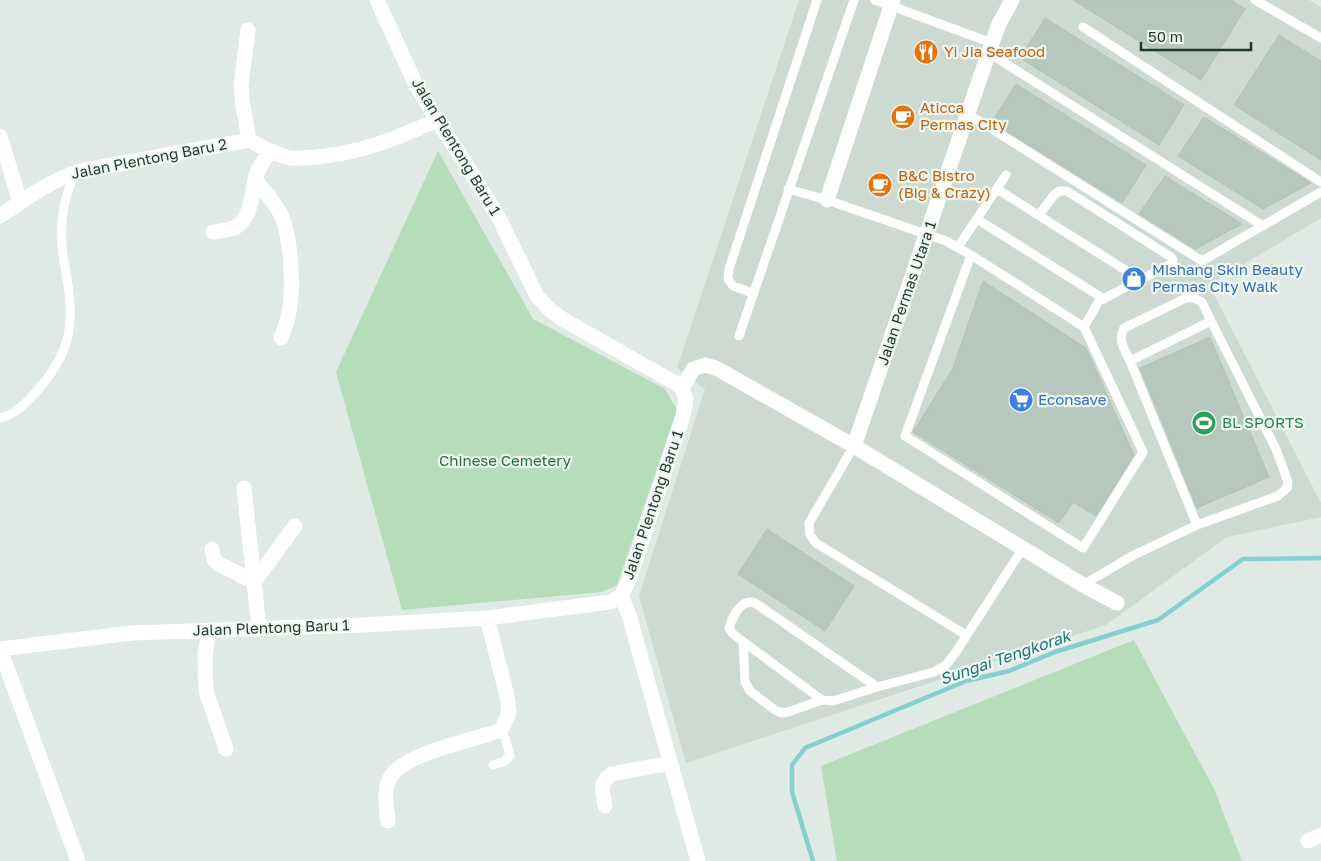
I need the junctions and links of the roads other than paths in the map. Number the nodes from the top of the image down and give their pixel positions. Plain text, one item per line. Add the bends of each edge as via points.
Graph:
1 (377, 0) edge
2 (817, 0) edge
3 (854, 0) edge
4 (875, 0) edge
5 (1012, 0) edge
6 (1255, 0) edge
7 (892, 3) edge
8 (1083, 26) dead end
9 (248, 30) dead end
10 (1321, 38) edge
11 (991, 48) junction
12 (968, 114) junction
13 (437, 120) junction
14 (0, 136) edge
15 (249, 140) junction
16 (270, 152) junction
17 (74, 173) junction
18 (1006, 175) dead end
19 (255, 179) junction
20 (1321, 182) edge
21 (788, 189) junction
22 (997, 189) junction
23 (1321, 192) edge
24 (827, 200) junction
25 (20, 202) junction
26 (0, 216) edge
27 (1039, 216) junction
28 (977, 219) junction
29 (1262, 226) junction
30 (213, 232) dead end
31 (927, 234) junction
32 (958, 247) junction
33 (970, 255) junction
34 (1141, 280) junction
35 (753, 293) junction
36 (1104, 299) junction
37 (1211, 321) junction
38 (1084, 327) junction
39 (739, 336) dead end
40 (281, 338) dead end
41 (1130, 361) junction
42 (682, 389) junction
43 (0, 418) edge
44 (854, 446) junction
45 (244, 488) dead end
46 (1196, 525) junction
47 (295, 526) dead end
48 (1023, 548) junction
49 (212, 549) dead end
50 (254, 582) junction
51 (1083, 585) junction
52 (621, 596) junction
53 (1117, 603) dead end
54 (487, 618) junction
55 (259, 628) junction
56 (209, 630) junction
57 (966, 635) junction
58 (742, 641) junction
59 (0, 649) edge
60 (877, 687) junction
61 (822, 700) junction
62 (502, 728) junction
63 (226, 749) dead end
64 (670, 763) junction
65 (493, 765) dead end
66 (604, 806) dead end
67 (388, 821) dead end
68 (77, 861) edge
69 (698, 861) edge

1 - 13 street, Jalan Plentong Baru 1 via 416,85
2 - 35 lane via 730,269 728,279 733,286
3 - 21 lane
4 - 7 lane
5 - 11 street, Jalan Permas Utara 1
6 - 10 lane
7 - 11 lane
7 - 24 street
8 - 20 lane
9 - 15 street via 241,85
11 - 12 street, Jalan Permas Utara 1
11 - 29 lane
12 - 29 lane via 1202,261
12 - 31 street, Jalan Permas Utara 1
13 - 16 street via 404,135 334,155 293,158
13 - 42 street, Jalan Plentong Baru 1 via 491,204 530,283 544,304 564,320 638,360
14 - 25 street
15 - 16 street
15 - 17 street, Jalan Plentong Baru 2
16 - 19 street
17 - 25 street, Jalan Plentong Baru 2
17 - 43 lane via 63,204 61,223 71,304 67,342 49,377 30,399
18 - 22 lane
19 - 30 street via 254,192 244,218 235,228
19 - 40 street via 274,202 286,230 292,292
21 - 24 lane
21 - 35 lane
22 - 27 lane
22 - 28 lane
23 - 29 lane
24 - 31 lane
25 - 26 street, Jalan Plentong Baru 2
27 - 34 lane
27 - 34 lane via 1053,196 1059,191 1067,191 1171,257 1171,264
28 - 32 lane
28 - 36 lane
31 - 32 lane
31 - 44 street, Jalan Permas Utara 1
32 - 33 lane
33 - 38 lane
33 - 38 lane via 905,436 1083,548 1143,452
34 - 36 lane
35 - 39 lane
36 - 38 lane
37 - 41 lane
37 - 41 lane via 1202,302 1192,297 1124,328 1120,340
37 - 46 lane via 1276,449 1288,482 1287,488 1278,496
41 - 46 lane
42 - 44 street via 693,369 705,365 716,368
42 - 52 street, Jalan Plentong Baru 1 via 686,399 681,422
44 - 48 street
44 - 57 lane via 809,523 810,535 816,543
45 - 50 street
46 - 51 lane via 1132,556
47 - 50 street
48 - 51 street
48 - 57 lane
49 - 50 street via 219,564
50 - 55 street
51 - 53 street
52 - 54 street, Jalan Plentong Baru 1 via 610,602
52 - 64 street
54 - 55 street, Jalan Plentong Baru 1
54 - 62 street via 507,696 509,711
55 - 56 street, Jalan Plentong Baru 1
56 - 59 street, Jalan Plentong Baru 1 via 132,633
56 - 63 street via 204,656 206,691
57 - 60 lane via 946,665 934,672
58 - 60 lane via 729,628 744,603 749,601
58 - 61 lane
58 - 61 lane via 745,682 750,691 775,710 788,712
59 - 68 street
60 - 61 lane via 833,701
62 - 65 lane via 509,756
62 - 67 street via 405,763 393,774 387,786
64 - 66 street via 612,774 602,785
64 - 69 street

